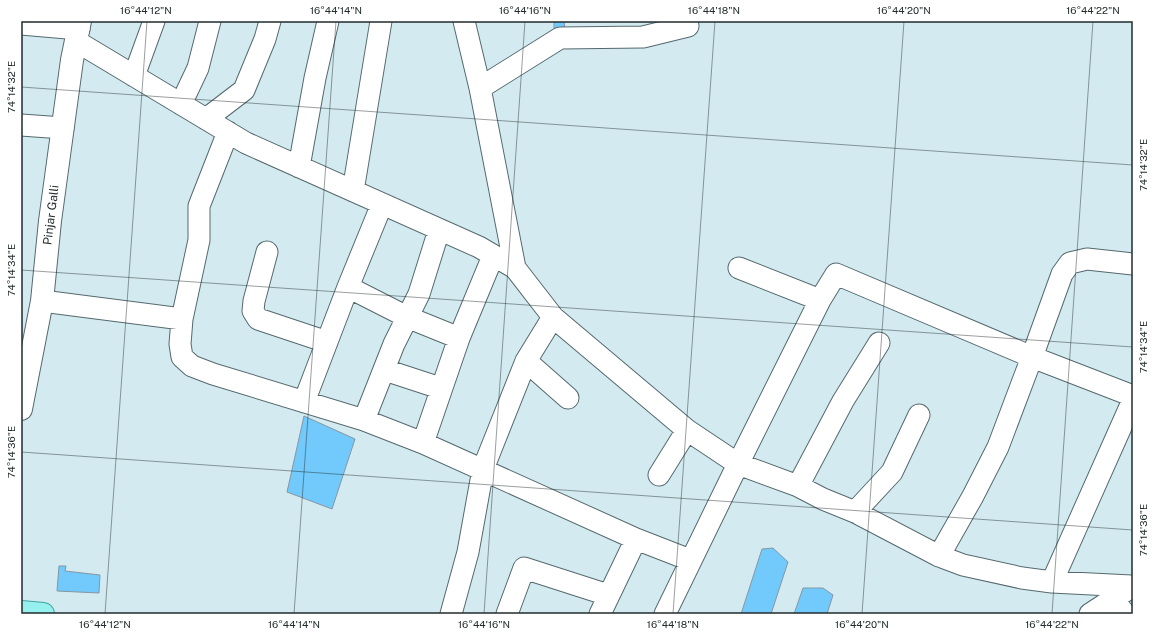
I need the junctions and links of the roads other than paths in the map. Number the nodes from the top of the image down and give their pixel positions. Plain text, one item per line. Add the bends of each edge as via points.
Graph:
1 (154, 21) edge
2 (210, 21) edge
3 (270, 21) edge
4 (328, 21) edge
5 (382, 21) edge
6 (464, 21) edge
7 (21, 24) edge
8 (688, 26) dead end
9 (78, 30) edge
10 (134, 76) junction
11 (480, 88) junction
12 (181, 104) junction
13 (206, 119) junction
14 (21, 125) edge
15 (62, 128) junction
16 (228, 132) junction
17 (299, 167) junction
18 (353, 191) junction
19 (382, 204) junction
20 (439, 230) junction
21 (268, 252) dead end
22 (493, 256) junction
23 (1133, 264) edge
24 (515, 268) junction
25 (739, 268) dead end
26 (348, 287) junction
27 (820, 300) junction
28 (42, 301) junction
29 (407, 317) junction
30 (553, 317) junction
31 (182, 319) junction
32 (459, 338) junction
33 (327, 342) junction
34 (879, 343) dead end
35 (1032, 357) junction
36 (526, 362) junction
37 (385, 370) junction
38 (440, 388) junction
39 (1133, 396) edge
40 (568, 398) dead end
41 (1133, 400) edge
42 (304, 402) junction
43 (21, 409) edge
44 (919, 415) dead end
45 (364, 420) junction
46 (687, 430) junction
47 (423, 443) junction
48 (738, 464) junction
49 (483, 469) junction
50 (659, 474) dead end
51 (798, 486) junction
52 (855, 512) junction
53 (636, 539) junction
54 (939, 556) junction
55 (690, 560) junction
56 (1052, 582) junction
57 (1132, 586) edge
58 (608, 595) junction
59 (1119, 606) edge
60 (21, 612) edge
61 (43, 614) edge
62 (452, 614) edge
63 (507, 614) edge
64 (600, 614) edge
65 (665, 614) edge
66 (1090, 614) edge

1 - 10 street
2 - 12 street via 198,68
3 - 13 street via 244,90
4 - 17 street
5 - 18 street
6 - 11 street
7 - 9 street
8 - 11 street via 643,37 560,38
9 - 10 street
9 - 15 street, Pinjar Galli
10 - 12 street
11 - 24 street
12 - 13 street
13 - 16 street
14 - 15 street
15 - 28 street, Pinjar Galli
16 - 17 street
16 - 31 street via 199,206 198,240
17 - 18 street
18 - 19 street
19 - 20 street
19 - 26 street
20 - 22 street
20 - 29 street via 419,294
21 - 33 street via 254,301 254,311 258,319
22 - 24 street
22 - 32 street
23 - 35 street via 1087,259 1070,263 1062,274
24 - 30 street
25 - 27 street
26 - 29 street
26 - 33 street
27 - 35 street via 836,274
27 - 48 street
28 - 31 street
28 - 43 street, Pinjar Galli
29 - 32 street
29 - 37 street
30 - 36 street
30 - 46 street
31 - 42 street via 182,357 192,366
32 - 38 street
33 - 42 street
34 - 51 street via 843,401
35 - 39 street
35 - 54 street via 998,447
36 - 40 street
36 - 49 street
37 - 38 street
37 - 45 street
38 - 47 street
41 - 56 street
42 - 45 street
44 - 52 street via 892,472
45 - 47 street
46 - 48 street
46 - 50 street
47 - 49 street
48 - 51 street
48 - 55 street
49 - 53 street
49 - 62 street via 468,552
51 - 52 street
52 - 54 street
53 - 55 street
53 - 58 street
54 - 56 street via 963,565
55 - 65 street
56 - 57 street
57 - 59 street
58 - 63 street via 524,568
58 - 64 street
59 - 66 street
60 - 61 main road

